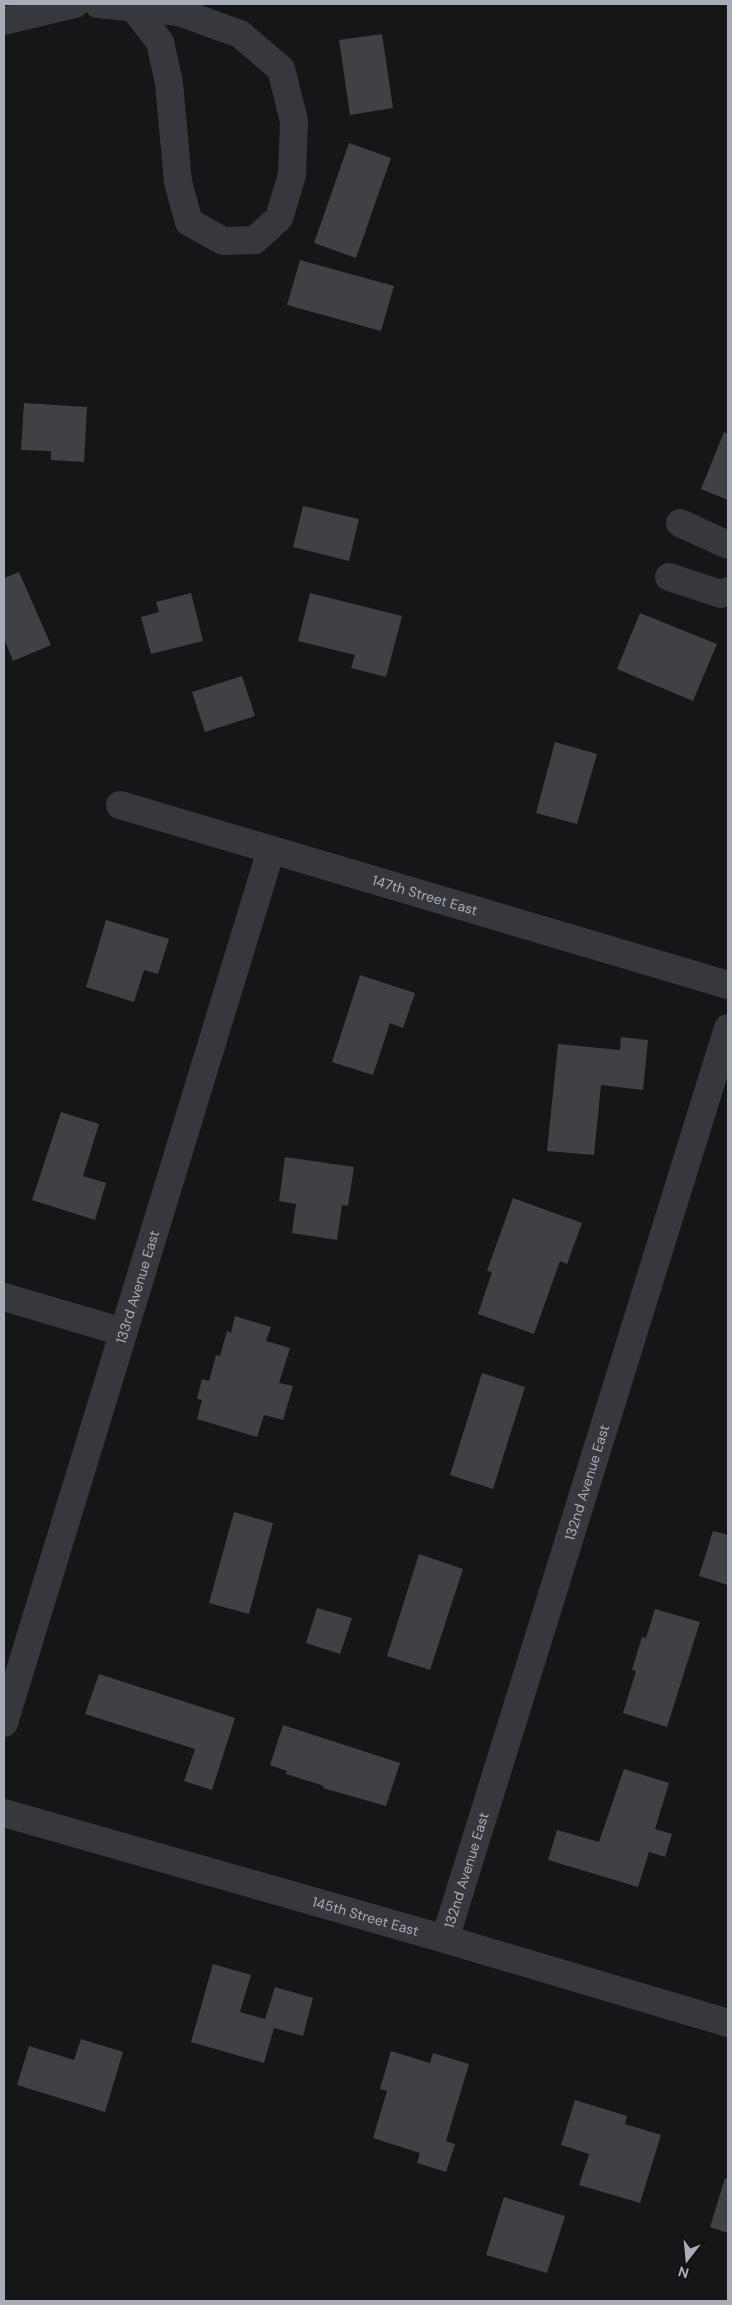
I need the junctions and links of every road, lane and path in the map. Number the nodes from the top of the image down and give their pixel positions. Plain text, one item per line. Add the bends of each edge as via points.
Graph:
1 (75, 4) edge
2 (98, 4) edge
3 (132, 6) junction
4 (4, 20) edge
5 (680, 523) dead end
6 (728, 545) edge
7 (669, 577) dead end
8 (728, 591) edge
9 (120, 805) dead end
10 (271, 850) junction
11 (728, 985) edge
12 (728, 1028) edge
13 (4, 1297) edge
14 (124, 1332) junction
15 (4, 1723) edge
16 (4, 1813) edge
17 (445, 1938) junction
18 (728, 2023) edge

1 - 4 street
2 - 3 street
3 - 3 street via 180,12 240,34 281,69 294,121 292,176 279,218 255,240 223,241 189,222 178,182 169,83 160,42
5 - 6 street
7 - 8 street via 721,594
9 - 10 street, 147th Street East
10 - 11 street, 147th Street East
10 - 14 street, 133rd Avenue East
12 - 17 street, 132nd Avenue East
13 - 14 street
14 - 15 street, 133rd Avenue East
16 - 17 street, 145th Street East
17 - 18 street, 145th Street East

